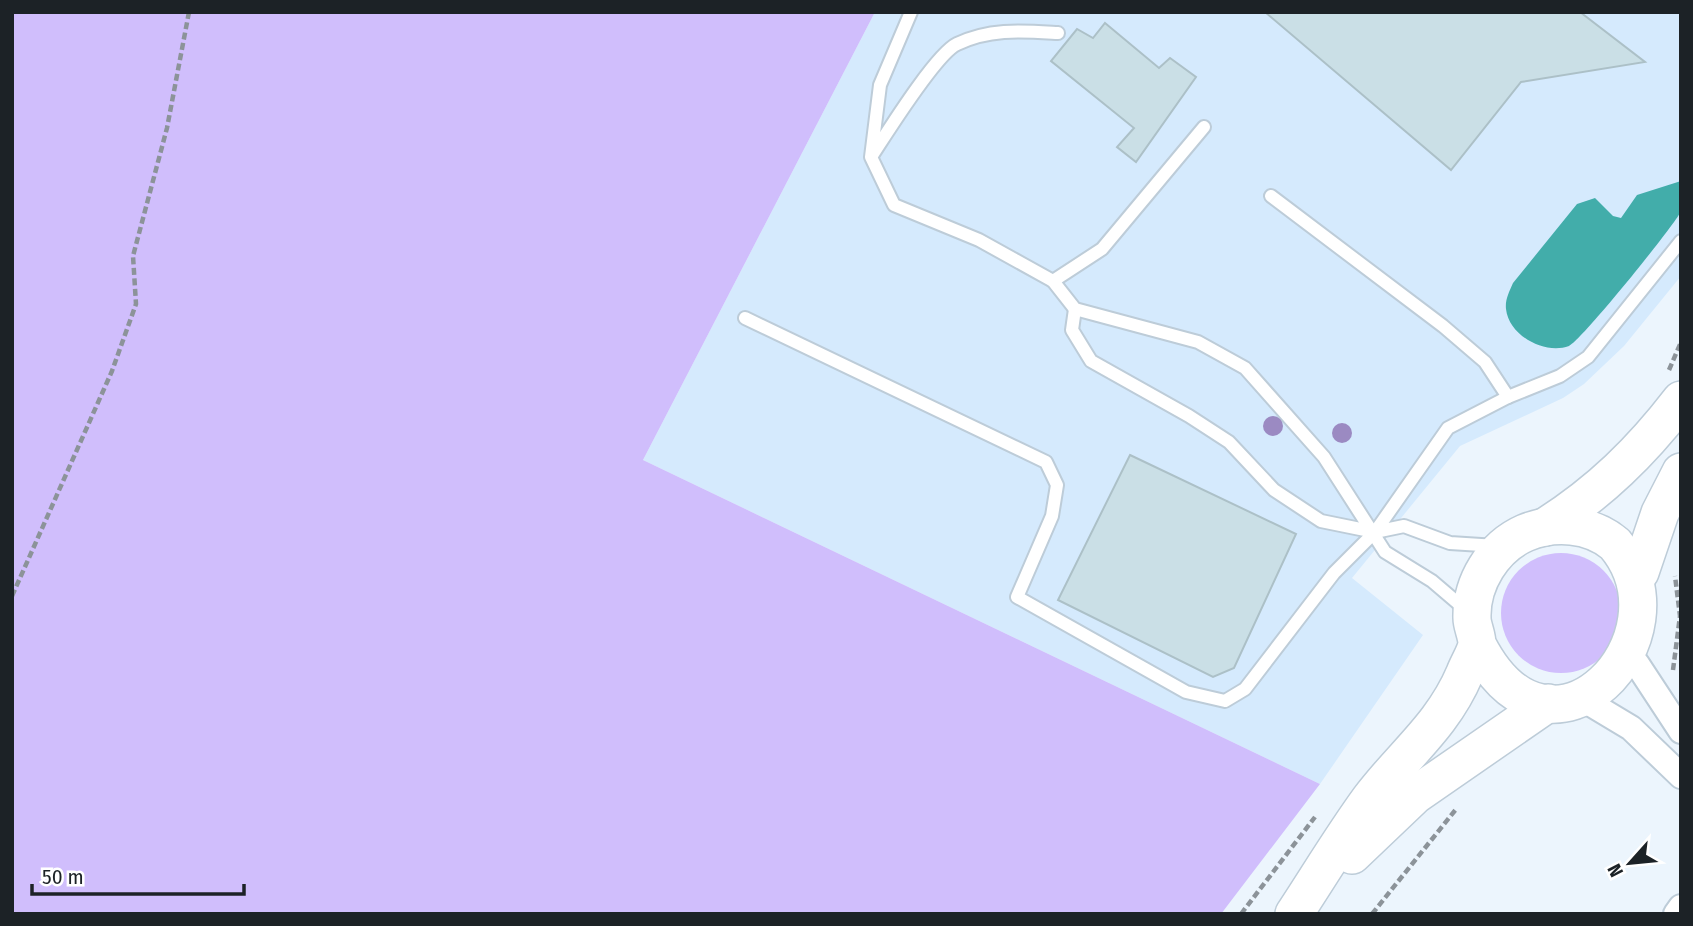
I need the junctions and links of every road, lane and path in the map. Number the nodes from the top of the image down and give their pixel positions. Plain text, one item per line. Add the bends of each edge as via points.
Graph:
1 (189, 12) edge
2 (911, 12) edge
3 (1058, 33) dead end
4 (1204, 127) dead end
5 (870, 157) junction
6 (1271, 195) dead end
7 (1681, 241) edge
8 (1053, 281) junction
9 (1075, 309) junction
10 (745, 318) dead end
11 (1508, 397) junction
12 (1681, 400) edge
13 (1681, 472) edge
14 (1545, 527) junction
15 (1375, 532) junction
16 (1504, 546) junction
17 (1656, 569) junction
18 (12, 596) edge
19 (1474, 630) junction
20 (1637, 664) junction
21 (1675, 684) dead end
22 (1587, 701) junction
23 (1548, 704) junction
24 (1681, 731) edge
25 (1681, 776) edge
26 (1465, 799) dead end
27 (1681, 907) edge
28 (1295, 914) edge
29 (1373, 914) edge
30 (1676, 914) edge

1 - 18 path via 167,128 133,256 136,304 112,371
2 - 5 lane via 880,85
3 - 5 lane via 1002,30 955,44 917,88
4 - 8 lane via 1102,249
5 - 8 lane via 894,205 979,240
6 - 11 lane via 1443,326 1485,362
7 - 11 lane via 1588,357 1560,376
8 - 9 lane
9 - 15 lane via 1198,342 1245,368 1324,457
9 - 15 lane via 1072,330 1091,361 1229,442 1274,490 1321,521
10 - 15 lane via 1046,462 1057,485 1052,516 1017,597 1186,692 1225,701 1245,689 1334,573
11 - 15 lane via 1448,428
12 - 14 main road via 1589,499
13 - 17 main road via 1660,513
14 - 16 main road
14 - 17 main road via 1568,526 1600,534
15 - 16 lane via 1404,526 1450,543
15 - 19 lane via 1385,552 1432,581
16 - 19 main road via 1475,589
17 - 20 main road via 1648,594 1647,642
17 - 21 path via 1680,601 1672,660
19 - 23 main road via 1488,666 1504,684
19 - 28 main road via 1446,712 1371,797
20 - 22 main road via 1606,693
20 - 24 street
22 - 23 main road
22 - 25 street via 1631,728
23 - 28 main road via 1415,795
26 - 29 path
27 - 30 street

